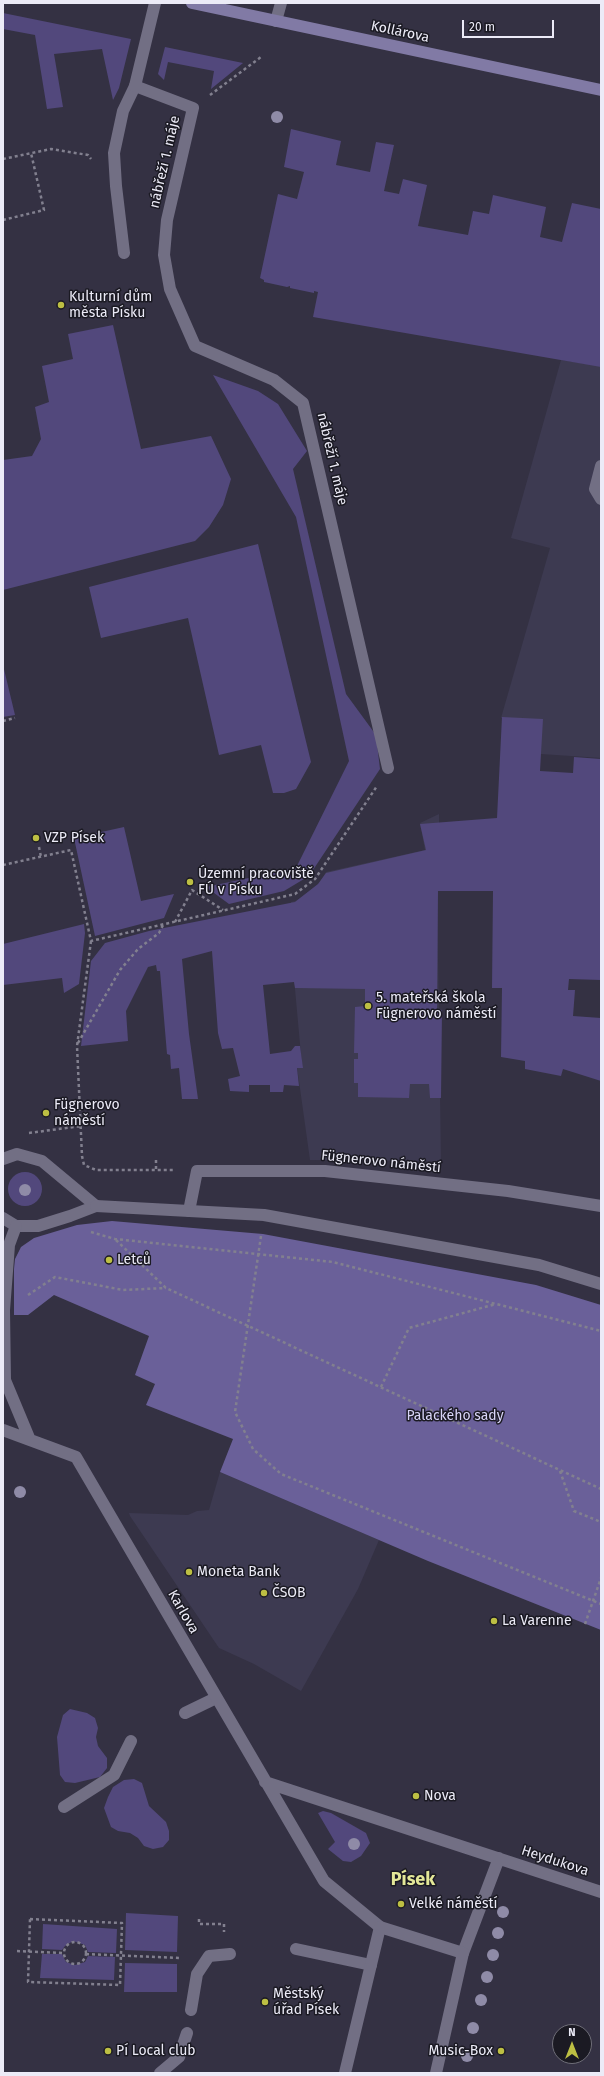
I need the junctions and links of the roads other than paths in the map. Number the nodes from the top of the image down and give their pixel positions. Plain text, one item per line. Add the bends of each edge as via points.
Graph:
1 (155, 3) edge
2 (192, 3) edge
3 (281, 3) edge
4 (276, 21) junction
5 (135, 86) junction
6 (601, 90) edge
7 (124, 253) dead end
8 (601, 466) edge
9 (601, 499) edge
10 (388, 768) road end
11 (3, 1159) edge
12 (96, 1206) junction
13 (601, 1206) edge
14 (189, 1211) junction
15 (3, 1218) edge
16 (16, 1226) junction
17 (601, 1284) edge
18 (3, 1310) edge
19 (3, 1430) edge
20 (30, 1440) junction
21 (216, 1698) junction
22 (185, 1713) dead end
23 (131, 1741) dead end
24 (265, 1782) junction
25 (64, 1807) dead end
26 (499, 1858) junction
27 (601, 1892) edge
28 (380, 1926) junction
29 (296, 1949) dead end
30 (463, 1953) junction
31 (230, 1954) dead end
32 (371, 1966) junction
33 (191, 2010) dead end
34 (186, 2033) dead end
35 (160, 2073) edge
36 (345, 2073) edge
37 (436, 2073) edge

1 - 5 street
2 - 4 main road, Kollárova
3 - 4 street
4 - 6 main road, Kollárova
5 - 7 street via 123,111 114,153
5 - 10 street, nábřeží 1. máje via 193,108 167,220 164,255 170,289 195,346 274,380 303,403
8 - 9 street via 595,489
11 - 12 street via 17,1154 42,1161
12 - 14 street
12 - 16 street via 38,1226
13 - 14 street, Fügnerovo náměstí via 508,1191 325,1171 197,1171
14 - 17 street via 264,1215 539,1264
15 - 16 street
16 - 18 street via 10,1245
18 - 20 street via 5,1380
19 - 20 street
20 - 21 street, Karlova via 76,1457
21 - 22 street
21 - 24 street, Karlova
23 - 25 street via 114,1775
24 - 26 street
24 - 28 street via 324,1881
26 - 27 street, Heydukova
26 - 30 street
28 - 30 street
28 - 32 street
29 - 32 street
30 - 37 street
31 - 33 street via 209,1956 197,1974
32 - 36 street
34 - 35 street via 179,2057

